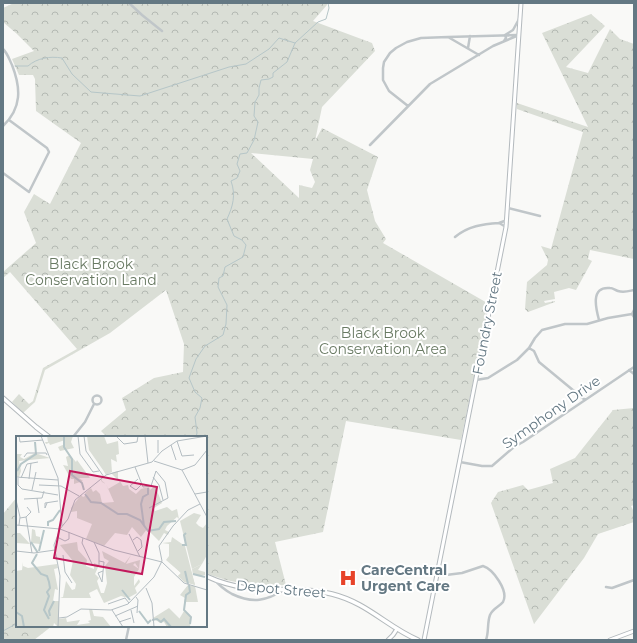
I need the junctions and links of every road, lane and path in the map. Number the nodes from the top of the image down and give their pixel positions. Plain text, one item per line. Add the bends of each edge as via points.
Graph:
1 (129, 3) edge
2 (521, 3) edge
3 (520, 17) junction
4 (162, 31) dead end
5 (505, 35) junction
6 (519, 35) junction
7 (470, 36) junction
8 (448, 37) junction
9 (504, 41) junction
10 (468, 48) junction
11 (3, 49) edge
12 (479, 55) junction
13 (408, 106) junction
14 (9, 120) junction
15 (3, 126) edge
16 (370, 145) dead end
17 (3, 173) edge
18 (508, 208) junction
19 (540, 216) dead end
20 (507, 220) junction
21 (500, 223) junction
22 (506, 227) junction
23 (455, 237) dead end
24 (634, 290) edge
25 (634, 310) edge
26 (633, 315) edge
27 (599, 320) junction
28 (529, 348) junction
29 (634, 367) edge
30 (629, 370) junction
31 (634, 374) edge
32 (476, 380) junction
33 (3, 398) edge
34 (585, 400) junction
35 (94, 404) dead end
36 (48, 436) edge
37 (74, 436) edge
38 (460, 462) junction
39 (437, 574) junction
40 (207, 576) edge
41 (215, 580) junction
42 (633, 581) edge
43 (634, 586) edge
44 (606, 587) dead end
45 (287, 589) junction
46 (129, 627) edge
47 (397, 629) junction
48 (634, 630) edge
49 (126, 640) edge
50 (388, 640) edge
51 (418, 640) edge
52 (424, 640) edge
53 (486, 640) edge
54 (610, 640) edge

1 - 4 street
2 - 3 main road, Foundry Street
3 - 5 street via 513,30
3 - 6 main road, Foundry Street
5 - 6 street
5 - 7 street
5 - 9 street
6 - 9 street
6 - 18 main road, Foundry Street
7 - 8 street
7 - 10 street
8 - 10 street
8 - 13 street via 412,41 396,48 386,59 382,71 385,85
9 - 12 street
10 - 12 street
11 - 14 street via 17,79 18,89 16,105
12 - 13 street via 430,84
13 - 16 street
14 - 15 street
14 - 17 street via 47,148 49,153 29,192
18 - 19 street
18 - 20 main road, Foundry Street
20 - 21 street
20 - 22 main road, Foundry Street
21 - 22 street
21 - 23 street via 473,227 461,231
22 - 32 main road, Foundry Street
24 - 27 street via 601,290 595,299
25 - 26 street
26 - 27 street
27 - 28 street via 542,330
28 - 32 street via 517,360 488,378
28 - 34 street via 534,351 539,362
29 - 30 street, Symphony Drive
30 - 31 street
30 - 34 street, Symphony Drive
32 - 38 main road, Foundry Street
33 - 36 highway
34 - 38 street, Symphony Drive via 514,447 495,464 487,467
35 - 37 street
38 - 39 main road, Foundry Street
39 - 52 main road, Foundry Street
39 - 53 street via 462,573 481,566 493,574 505,595 490,614
40 - 41 highway, Depot Street
41 - 45 highway, Depot Street via 247,588
41 - 45 street via 226,591 251,601
42 - 43 street
42 - 44 street via 612,588
45 - 47 highway, Depot Street via 315,590 344,597 368,609
46 - 49 street
47 - 50 main road
47 - 51 highway, Depot Street
48 - 54 main road

